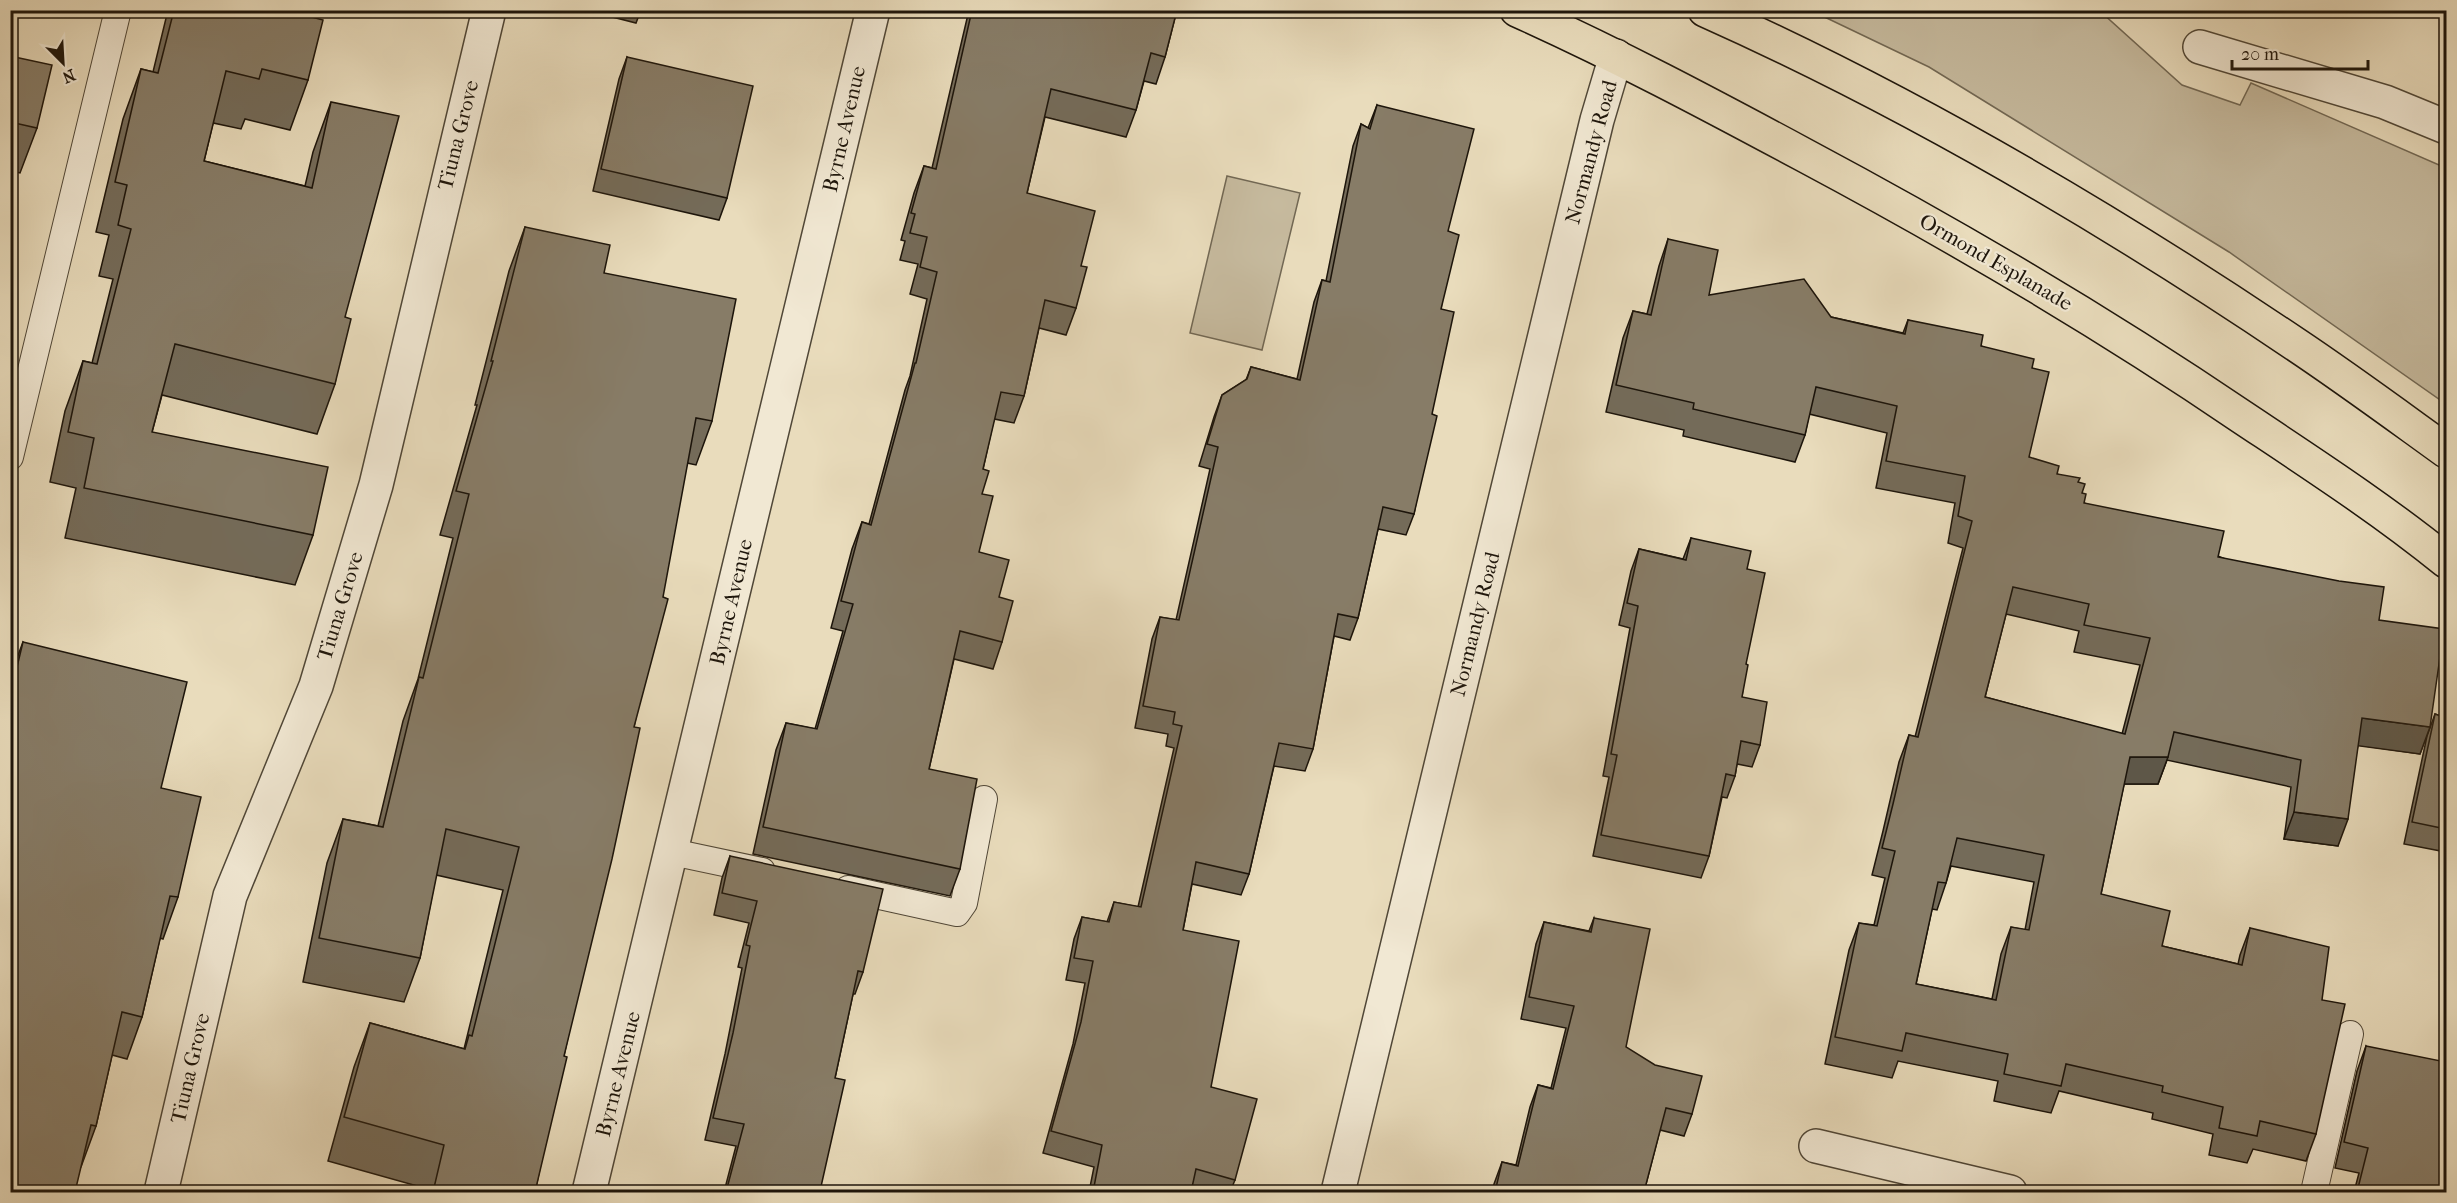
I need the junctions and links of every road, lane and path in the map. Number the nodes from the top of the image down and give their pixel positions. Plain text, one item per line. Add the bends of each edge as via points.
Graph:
1 (118, 10) edge
2 (489, 10) edge
3 (873, 10) edge
4 (1517, 10) edge
5 (1705, 10) edge
6 (2200, 47) dead end
7 (1616, 56) junction
8 (2446, 127) edge
9 (2446, 451) edge
10 (10, 457) edge
11 (2446, 561) edge
12 (984, 799) dead end
13 (672, 852) junction
14 (785, 876) edge
15 (820, 883) edge
16 (2350, 1034) dead end
17 (1816, 1146) dead end
18 (161, 1192) edge
19 (589, 1192) edge
20 (1338, 1192) edge
21 (2010, 1192) edge
22 (2314, 1192) edge

1 - 10 lane
2 - 18 street, Tiuna Grove via 376,485 316,686 230,896
3 - 13 street, Byrne Avenue
4 - 7 main road, Ormond Esplanade
5 - 9 main road via 1854,81 2051,190 2297,345
6 - 8 street via 2385,102
7 - 11 main road, Ormond Esplanade via 1852,180 2080,310 2278,441 2419,538
7 - 20 street, Normandy Road via 1597,120
12 - 15 lane via 964,903 957,913
13 - 14 lane
13 - 19 street, Byrne Avenue
16 - 22 lane
17 - 21 street

